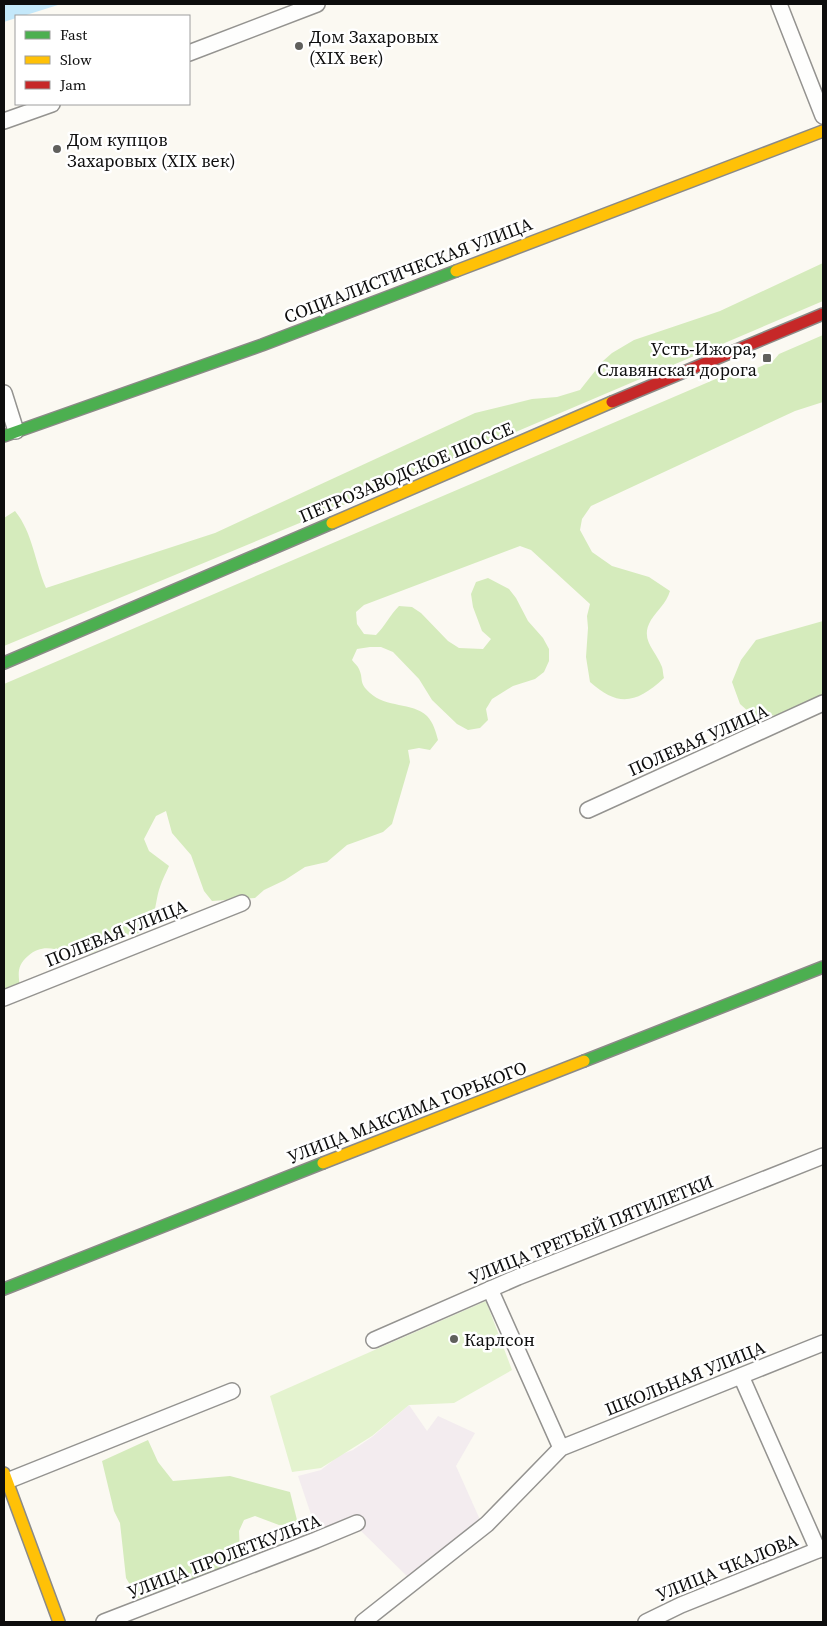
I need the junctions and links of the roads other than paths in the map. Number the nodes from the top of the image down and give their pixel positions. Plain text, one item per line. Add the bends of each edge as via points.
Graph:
1 (317, 4) edge
2 (779, 4) edge
3 (190, 53) edge
4 (49, 105) edge
5 (823, 116) edge
6 (4, 121) edge
7 (823, 131) edge
8 (823, 314) edge
9 (4, 393) edge
10 (10, 434) edge
11 (4, 663) edge
12 (823, 703) edge
13 (588, 810) dead end
14 (242, 903) dead end
15 (823, 967) edge
16 (4, 998) edge
17 (823, 1156) edge
18 (4, 1289) edge
19 (490, 1289) junction
20 (374, 1340) dead end
21 (823, 1343) edge
22 (741, 1376) junction
23 (232, 1391) dead end
24 (561, 1448) junction
25 (5, 1477) edge
26 (356, 1523) dead end
27 (821, 1549) edge
28 (59, 1622) edge
29 (104, 1622) edge
30 (363, 1622) edge
31 (646, 1622) edge

1 - 3 street
2 - 5 street
4 - 6 street
7 - 10 street, СОЦИАЛИСТИЧЕСКАЯ УЛИЦА via 262,345
8 - 11 street, ПЕТРОЗАВОДСКОЕ ШОССЕ
9 - 10 street
12 - 13 street, ПОЛЕВАЯ УЛИЦА
14 - 16 street, ПОЛЕВАЯ УЛИЦА
15 - 18 street, УЛИЦА МАКСИМА ГОРЬКОГО
17 - 19 street, УЛИЦА ТРЕТЬЕЙ ПЯТИЛЕТКИ
19 - 20 street, УЛИЦА ТРЕТЬЕЙ ПЯТИЛЕТКИ
19 - 24 street
21 - 22 street, ШКОЛЬНАЯ УЛИЦА
22 - 24 street, ШКОЛЬНАЯ УЛИЦА
22 - 27 street
23 - 25 street
24 - 30 street via 487,1524
25 - 28 street
26 - 29 street, УЛИЦА ПРОЛЕТКУЛЬТА
27 - 31 street, УЛИЦА ЧКАЛОВА

